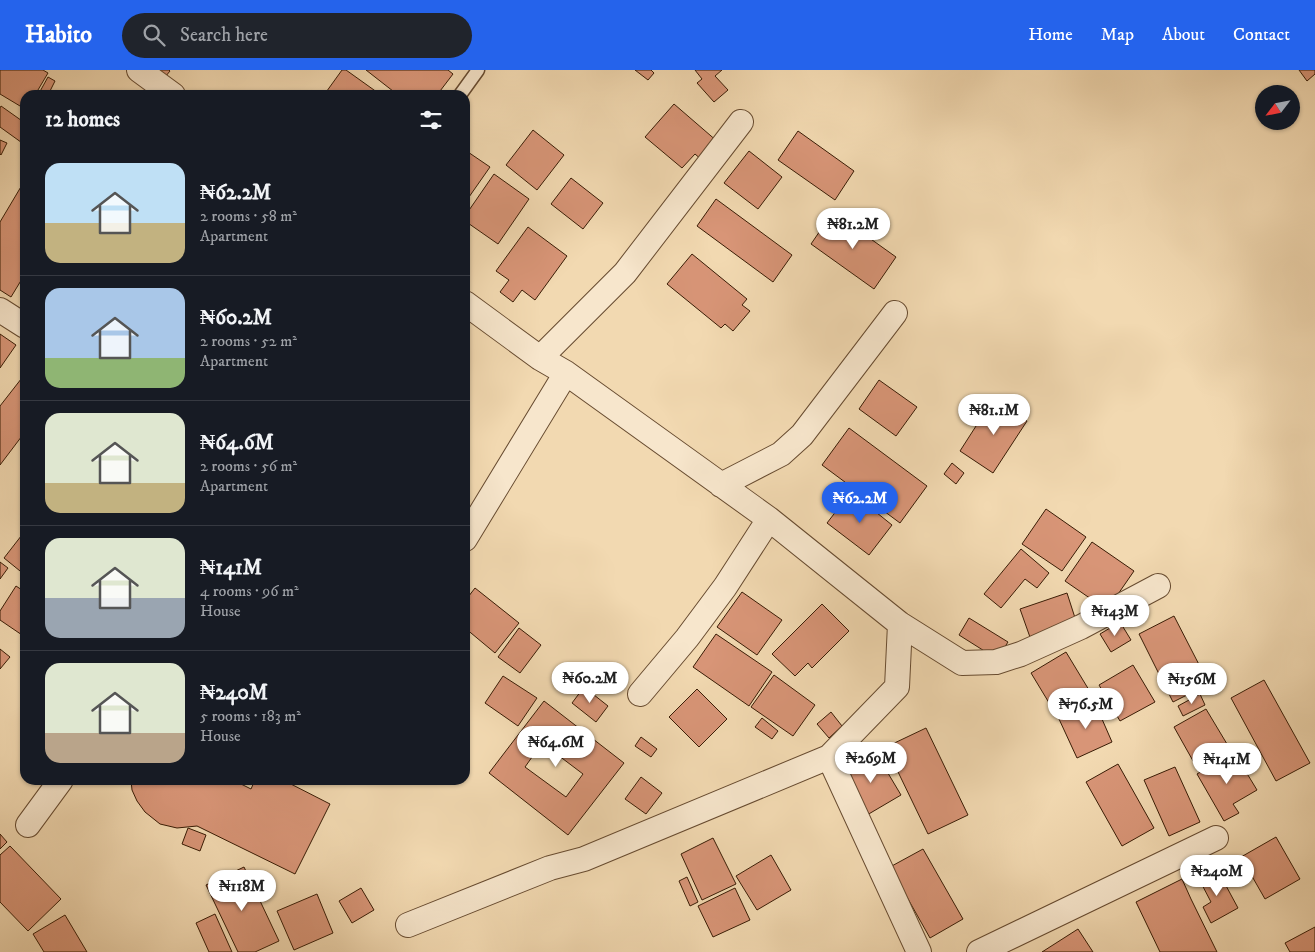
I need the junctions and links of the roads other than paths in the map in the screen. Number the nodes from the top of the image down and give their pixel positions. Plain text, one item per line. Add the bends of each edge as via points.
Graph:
1 (139, 70) edge
2 (478, 70) edge
3 (166, 90) edge
4 (464, 90) edge
5 (742, 122) dead end
6 (470, 307) edge
7 (0, 310) edge
8 (896, 313) dead end
9 (20, 323) edge
10 (540, 358) junction
11 (566, 373) junction
12 (721, 485) junction
13 (769, 519) junction
14 (470, 531) edge
15 (1158, 586) dead end
16 (900, 624) junction
17 (640, 694) dead end
18 (829, 757) junction
19 (57, 785) edge
20 (28, 825) dead end
21 (1216, 838) dead end
22 (408, 925) dead end
23 (919, 952) edge
24 (979, 952) edge

1 - 3 street
2 - 4 lane
5 - 10 street via 625,273
6 - 10 street
7 - 9 street
8 - 12 street via 802,435 781,454
10 - 11 street
11 - 12 street
11 - 14 street
12 - 13 street
13 - 16 street
13 - 17 street via 725,587
15 - 16 street via 1081,627 996,662 962,663
16 - 18 street via 897,688
18 - 22 street via 584,859 550,868
18 - 23 street
19 - 20 street
21 - 24 street

